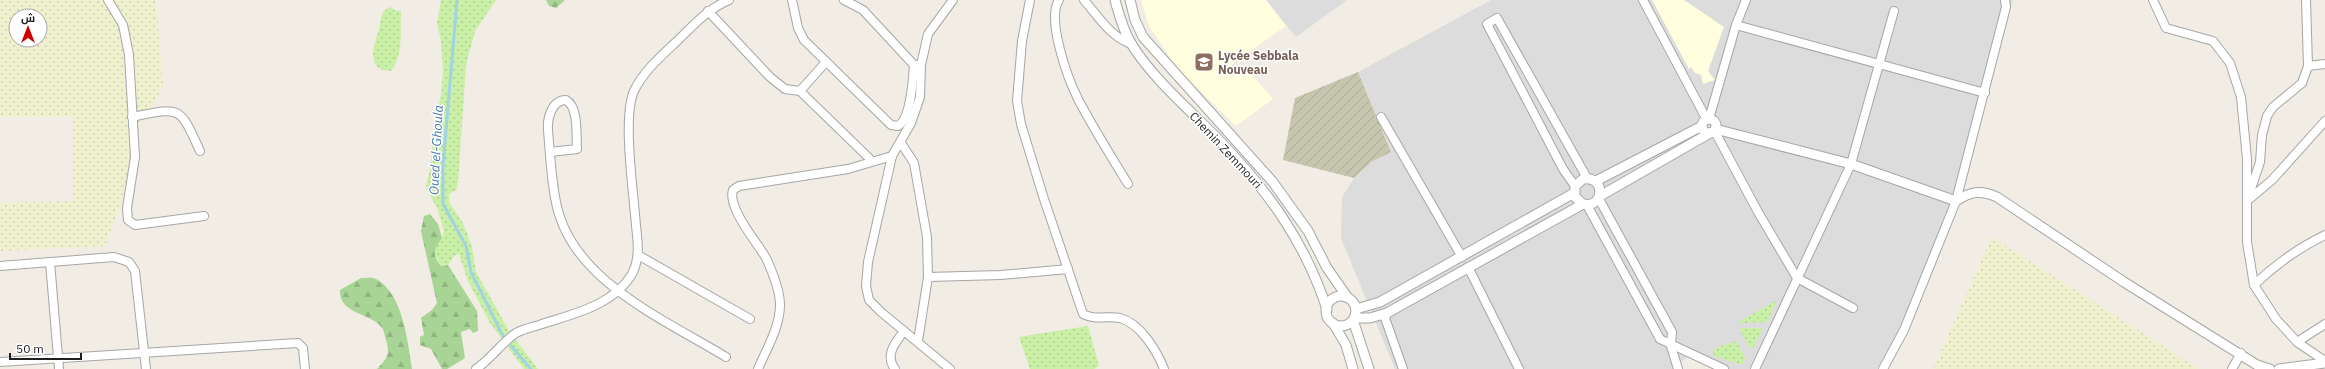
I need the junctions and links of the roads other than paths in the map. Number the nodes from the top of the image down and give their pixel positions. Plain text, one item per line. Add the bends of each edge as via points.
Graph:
1 (108, 0) edge
2 (729, 0) edge
3 (792, 0) edge
4 (844, 0) edge
5 (953, 0) edge
6 (1030, 0) edge
7 (1059, 0) edge
8 (1084, 0) edge
9 (1115, 0) edge
10 (1130, 0) edge
11 (1643, 0) edge
12 (1746, 0) edge
13 (2005, 0) edge
14 (2153, 0) edge
15 (2306, 0) edge
16 (708, 11) junction
17 (1894, 11) dead end
18 (1736, 25) junction
19 (1132, 44) junction
20 (826, 62) junction
21 (1879, 64) junction
22 (2325, 64) edge
23 (918, 65) junction
24 (2308, 66) junction
25 (800, 90) junction
26 (1984, 93) junction
27 (132, 117) junction
28 (1381, 117) dead end
29 (2325, 121) edge
30 (1706, 122) junction
31 (1713, 131) junction
32 (901, 143) junction
33 (200, 151) dead end
34 (550, 152) junction
35 (892, 156) junction
36 (869, 158) dead end
37 (1851, 164) junction
38 (1591, 180) junction
39 (1128, 184) dead end
40 (1574, 190) junction
41 (1599, 197) junction
42 (2247, 201) junction
43 (1956, 202) junction
44 (1585, 205) junction
45 (204, 216) dead end
46 (2325, 235) edge
47 (638, 255) junction
48 (1462, 258) junction
49 (50, 262) junction
50 (0, 266) edge
51 (1467, 267) junction
52 (1068, 269) junction
53 (928, 277) junction
54 (1797, 278) junction
55 (2254, 285) junction
56 (617, 291) junction
57 (1348, 298) junction
58 (1852, 308) dead end
59 (1327, 309) junction
60 (1356, 309) junction
61 (1387, 313) junction
62 (750, 318) dead end
63 (1353, 319) junction
64 (1332, 322) junction
65 (2325, 324) edge
66 (904, 331) junction
67 (918, 341) junction
68 (2297, 342) junction
69 (1671, 346) junction
70 (144, 353) junction
71 (2241, 353) junction
72 (726, 357) dead end
73 (58, 358) junction
74 (0, 362) edge
75 (1710, 362) junction
76 (2325, 362) edge
77 (59, 369) edge
78 (146, 369) edge
79 (305, 369) edge
80 (476, 369) edge
81 (758, 369) edge
82 (895, 369) edge
83 (950, 369) edge
84 (1164, 369) edge
85 (1353, 369) edge
86 (1369, 369) edge
87 (1403, 369) edge
88 (1519, 369) edge
89 (1678, 369) edge
90 (1702, 369) edge
91 (1724, 369) edge
92 (1755, 369) edge
93 (1883, 369) edge
94 (2232, 369) edge
95 (2270, 369) edge
96 (2279, 369) edge

1 - 27 street via 123,25 129,55
2 - 16 street
3 - 20 street via 801,36
4 - 23 street via 863,10
5 - 23 street via 928,34
6 - 52 street via 1022,41 1018,101 1028,148
7 - 39 street via 1054,7 1054,23 1078,98
8 - 19 street via 1112,32 1122,41
9 - 19 street, Chemin Zemmouri via 1122,24
10 - 57 street, Chemin Zemmouri via 1143,37 1272,181 1308,232 1327,268
11 - 30 street
12 - 18 street
13 - 26 street via 2006,7
14 - 42 street via 2166,28 2213,41 2230,63 2241,96 2247,159
15 - 24 street
16 - 25 street via 770,77 785,89
16 - 47 street via 659,58 645,74 634,93 630,111 630,144
17 - 21 street
18 - 21 street
18 - 30 street
19 - 59 street, Chemin Zemmouri via 1150,69 1219,140 1277,206 1315,275
20 - 23 street via 894,126 901,124 905,118
20 - 25 street
21 - 26 street
21 - 37 street
22 - 24 street
23 - 32 street via 920,97
24 - 42 street via 2302,83 2267,116 2260,162
25 - 36 street
26 - 43 street
27 - 33 street via 169,110 177,112 188,125
27 - 45 street via 135,157 127,208 130,224
28 - 48 street
29 - 42 street via 2272,180
30 - 31 street via 1714,122
30 - 38 street
31 - 37 street
31 - 41 street
31 - 54 street
32 - 35 street
32 - 53 street via 914,163 927,237
34 - 34 street via 547,123 549,116 557,102 566,100 570,102 574,111 577,149
34 - 56 street via 557,206 563,225 584,259
35 - 66 street via 868,262 866,286 869,300
35 - 81 street via 848,169 739,186 733,190 737,212 766,259 780,304
37 - 43 street
37 - 54 street
38 - 40 street via 1580,180
38 - 40 street via 1497,18 1487,24
38 - 41 street via 1601,190
40 - 44 street via 1577,200
40 - 48 street
41 - 44 street via 1594,204
41 - 69 street via 1672,332
42 - 55 street via 2247,242
43 - 71 street via 1967,194 1980,192 1997,197 2124,282
43 - 93 street via 1904,330
44 - 51 street
44 - 69 street via 1660,339
46 - 55 street via 2287,256
47 - 56 street via 632,274
47 - 62 street
48 - 51 street via 1472,259
48 - 51 street via 1457,268
48 - 60 street via 1380,302
49 - 50 street
49 - 70 street via 114,257 129,262 135,271
49 - 73 street
51 - 61 street
51 - 88 street
52 - 53 street via 1001,275
52 - 84 street via 1083,314 1093,319 1118,318 1129,322 1140,331
53 - 67 street
54 - 58 street
54 - 92 street
55 - 68 street via 2276,319
56 - 72 street
56 - 80 street via 586,310 517,332
57 - 59 street via 1335,298
57 - 60 street
59 - 64 street
60 - 63 street
61 - 63 street
61 - 87 street via 1386,318
63 - 64 street via 1343,325
63 - 86 street
64 - 85 street via 1341,334
65 - 68 street
66 - 67 street
66 - 82 street via 891,354 891,362
67 - 83 street
68 - 76 street
69 - 75 street
69 - 89 street
70 - 73 street
70 - 78 street
70 - 79 street via 298,344 303,348
71 - 94 street
71 - 95 street
73 - 74 street
73 - 77 street
75 - 90 street
75 - 91 street
76 - 96 street

